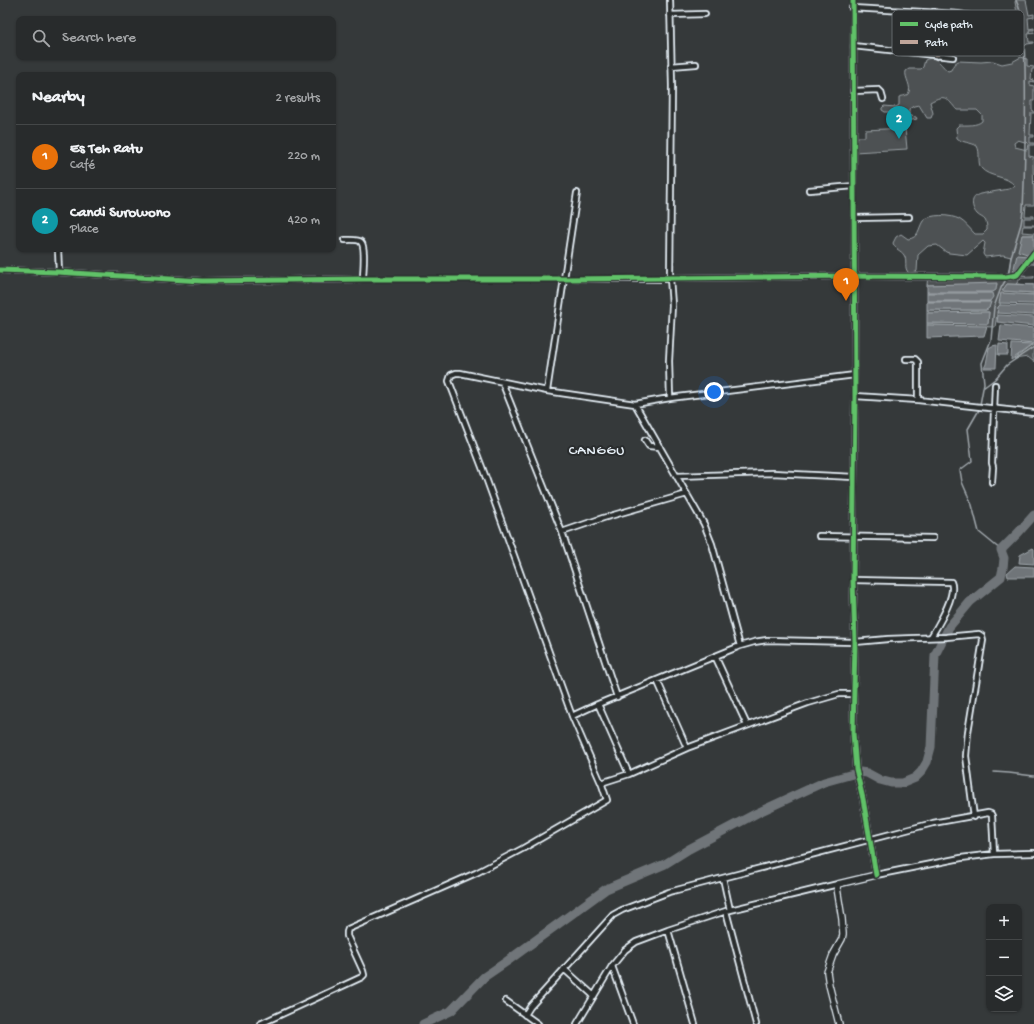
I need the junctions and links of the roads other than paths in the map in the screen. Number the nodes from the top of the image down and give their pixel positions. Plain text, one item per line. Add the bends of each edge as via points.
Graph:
1 (670, 0) edge
2 (852, 0) edge
3 (852, 8) junction
4 (893, 10) edge
5 (705, 14) dead end
6 (670, 15) junction
7 (852, 46) junction
8 (892, 51) edge
9 (937, 56) edge
10 (953, 57) dead end
11 (696, 64) dead end
12 (671, 66) junction
13 (853, 91) junction
14 (883, 99) dead end
15 (854, 186) junction
16 (809, 190) dead end
17 (577, 193) dead end
18 (909, 217) dead end
19 (854, 218) junction
20 (345, 240) dead end
21 (58, 252) edge
22 (1034, 253) edge
23 (0, 270) edge
24 (59, 272) junction
25 (855, 276) junction
26 (670, 278) junction
27 (362, 279) junction
28 (564, 280) junction
29 (906, 359) dead end
30 (855, 375) junction
31 (502, 382) junction
32 (995, 385) dead end
33 (546, 390) junction
34 (855, 396) junction
35 (670, 398) junction
36 (918, 400) junction
37 (635, 404) junction
38 (994, 408) junction
39 (1034, 413) edge
40 (645, 440) dead end
41 (660, 447) junction
42 (677, 476) junction
43 (854, 477) junction
44 (992, 482) dead end
45 (687, 494) junction
46 (562, 532) junction
47 (819, 536) dead end
48 (854, 536) junction
49 (933, 538) dead end
50 (853, 580) junction
51 (933, 637) junction
52 (855, 642) junction
53 (740, 646) junction
54 (715, 656) junction
55 (657, 680) junction
56 (854, 694) junction
57 (617, 697) junction
58 (598, 704) junction
59 (572, 716) junction
60 (747, 725) junction
61 (687, 748) junction
62 (629, 774) junction
63 (602, 785) junction
64 (974, 817) junction
65 (871, 840) junction
66 (1034, 853) edge
67 (994, 854) junction
68 (876, 875) junction
69 (723, 878) junction
70 (838, 884) junction
71 (728, 911) junction
72 (668, 930) junction
73 (612, 966) junction
74 (564, 969) junction
75 (594, 996) junction
76 (506, 1001) dead end
77 (525, 1015) junction
78 (260, 1024) edge
79 (538, 1024) edge
80 (577, 1024) edge
81 (633, 1024) edge
82 (695, 1024) edge
83 (756, 1024) edge
84 (839, 1024) edge

1 - 6 street
2 - 3 street
3 - 4 street
3 - 7 street
5 - 6 street
6 - 12 street
7 - 8 street
7 - 13 street
9 - 10 street
11 - 12 street
12 - 26 street
13 - 14 street via 879,90
13 - 15 street
15 - 16 street
15 - 19 street
17 - 28 street
18 - 19 street
19 - 25 street
20 - 27 street via 358,241 362,244
21 - 24 street
22 - 25 street via 1018,275 1008,277
23 - 24 street
24 - 27 street via 202,281
25 - 26 street
25 - 30 street
26 - 28 street
26 - 35 street
27 - 28 street
28 - 33 street
29 - 36 street via 915,359 918,362
30 - 34 street
30 - 35 street
31 - 33 street
31 - 46 street
31 - 59 street via 460,372 450,375 449,381
32 - 38 street
33 - 37 street
34 - 36 street
34 - 43 street
35 - 37 street
36 - 38 street
37 - 41 street
38 - 39 street
38 - 44 street
40 - 41 street via 649,446
41 - 42 street
42 - 43 street via 772,472
42 - 45 street
43 - 48 street
45 - 46 street
45 - 53 street via 712,544
46 - 57 street
47 - 48 street
48 - 49 street
48 - 50 street
50 - 51 street via 951,582 950,597
50 - 52 street
51 - 52 street
51 - 64 street via 979,634 983,640 966,756
52 - 53 street via 767,640
52 - 56 street
53 - 54 street
54 - 55 street
54 - 60 street
55 - 57 street
55 - 61 street
56 - 60 street via 839,694
56 - 65 street via 853,733 856,770
57 - 58 street
58 - 59 street
58 - 62 street
59 - 63 street
60 - 61 street
61 - 62 street
62 - 63 street via 604,782
63 - 78 street via 607,800 572,821 476,873 348,929 346,936 364,975
64 - 65 street via 934,823
64 - 67 street via 992,815
65 - 68 street
65 - 69 street
66 - 67 street
67 - 68 street
68 - 70 street
69 - 71 street
69 - 74 street via 669,892 622,910 614,915
70 - 71 street
70 - 84 street via 843,934 827,972
71 - 72 street
71 - 83 street
72 - 73 street via 636,942 625,950
72 - 82 street
73 - 75 street
73 - 81 street
74 - 75 street
74 - 77 street
75 - 80 street
76 - 77 street
77 - 79 street

